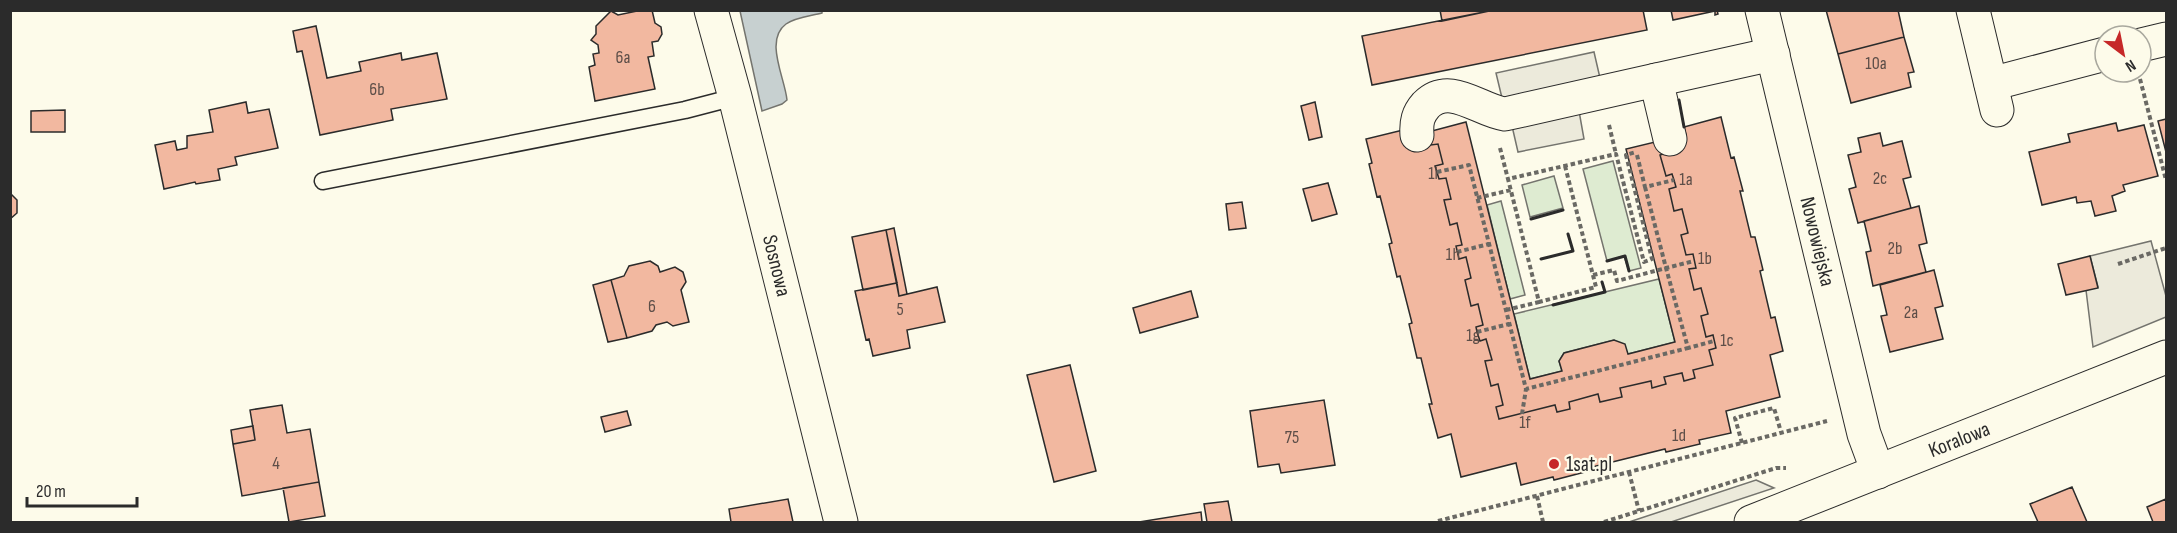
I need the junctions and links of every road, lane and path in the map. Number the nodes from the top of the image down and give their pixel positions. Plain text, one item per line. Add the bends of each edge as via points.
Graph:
1 (711, 10) edge
2 (1762, 10) edge
3 (1973, 10) edge
4 (1773, 54) junction
5 (2093, 59) edge
6 (1656, 81) junction
7 (2141, 84) edge
8 (735, 97) junction
9 (1417, 135) dead end
10 (1670, 139) dead end
11 (1636, 152) dead end
12 (1565, 166) junction
13 (1437, 172) dead end
14 (2166, 180) edge
15 (323, 181) dead end
16 (1646, 187) dead end
17 (1511, 190) junction
18 (1477, 198) junction
19 (1489, 244) junction
20 (2166, 248) edge
21 (1457, 252) dead end
22 (1695, 261) dead end
23 (2118, 264) dead end
24 (1666, 268) junction
25 (1593, 275) junction
26 (1539, 302) junction
27 (1506, 310) junction
28 (1509, 324) junction
29 (1477, 332) dead end
30 (1714, 341) dead end
31 (1688, 348) junction
32 (2166, 357) edge
33 (1526, 389) junction
34 (1522, 414) dead end
35 (1813, 424) dead end
36 (1782, 432) junction
37 (1742, 442) junction
38 (1796, 468) dead end
39 (1629, 472) junction
40 (1878, 472) junction
41 (1537, 496) junction
42 (1639, 512) junction
43 (841, 522) edge
44 (1438, 522) edge
45 (1544, 522) edge
46 (1604, 522) edge
47 (1751, 522) edge

1 - 8 street, Sosnowa
2 - 4 street, Nowowiejska
3 - 5 street via 1994,97
4 - 6 street
4 - 40 street, Nowowiejska via 1864,434
6 - 9 street via 1505,114 1469,100 1444,96 1424,107 1416,124
6 - 10 street
7 - 14 path
8 - 15 lane
8 - 43 street, Sosnowa
11 - 12 path via 1626,154 1652,259 1644,262 1616,154
12 - 17 path via 1508,179
12 - 25 path
13 - 18 path via 1469,165
16 - 24 path
17 - 18 path
17 - 26 path
18 - 19 path
19 - 21 path
19 - 27 path
20 - 23 path
22 - 24 path
24 - 25 path via 1617,281 1614,270
24 - 31 path
25 - 26 path via 1596,287
26 - 27 path
27 - 28 path
28 - 29 path
28 - 33 path
30 - 31 path
31 - 33 path
32 - 40 street, Koralowa
33 - 34 path
35 - 36 path
36 - 37 path
36 - 37 path via 1774,408 1735,418
37 - 39 path
38 - 42 path via 1776,468
39 - 41 path
39 - 42 path
40 - 47 street, Koralowa
41 - 44 path
41 - 45 path
42 - 46 path

